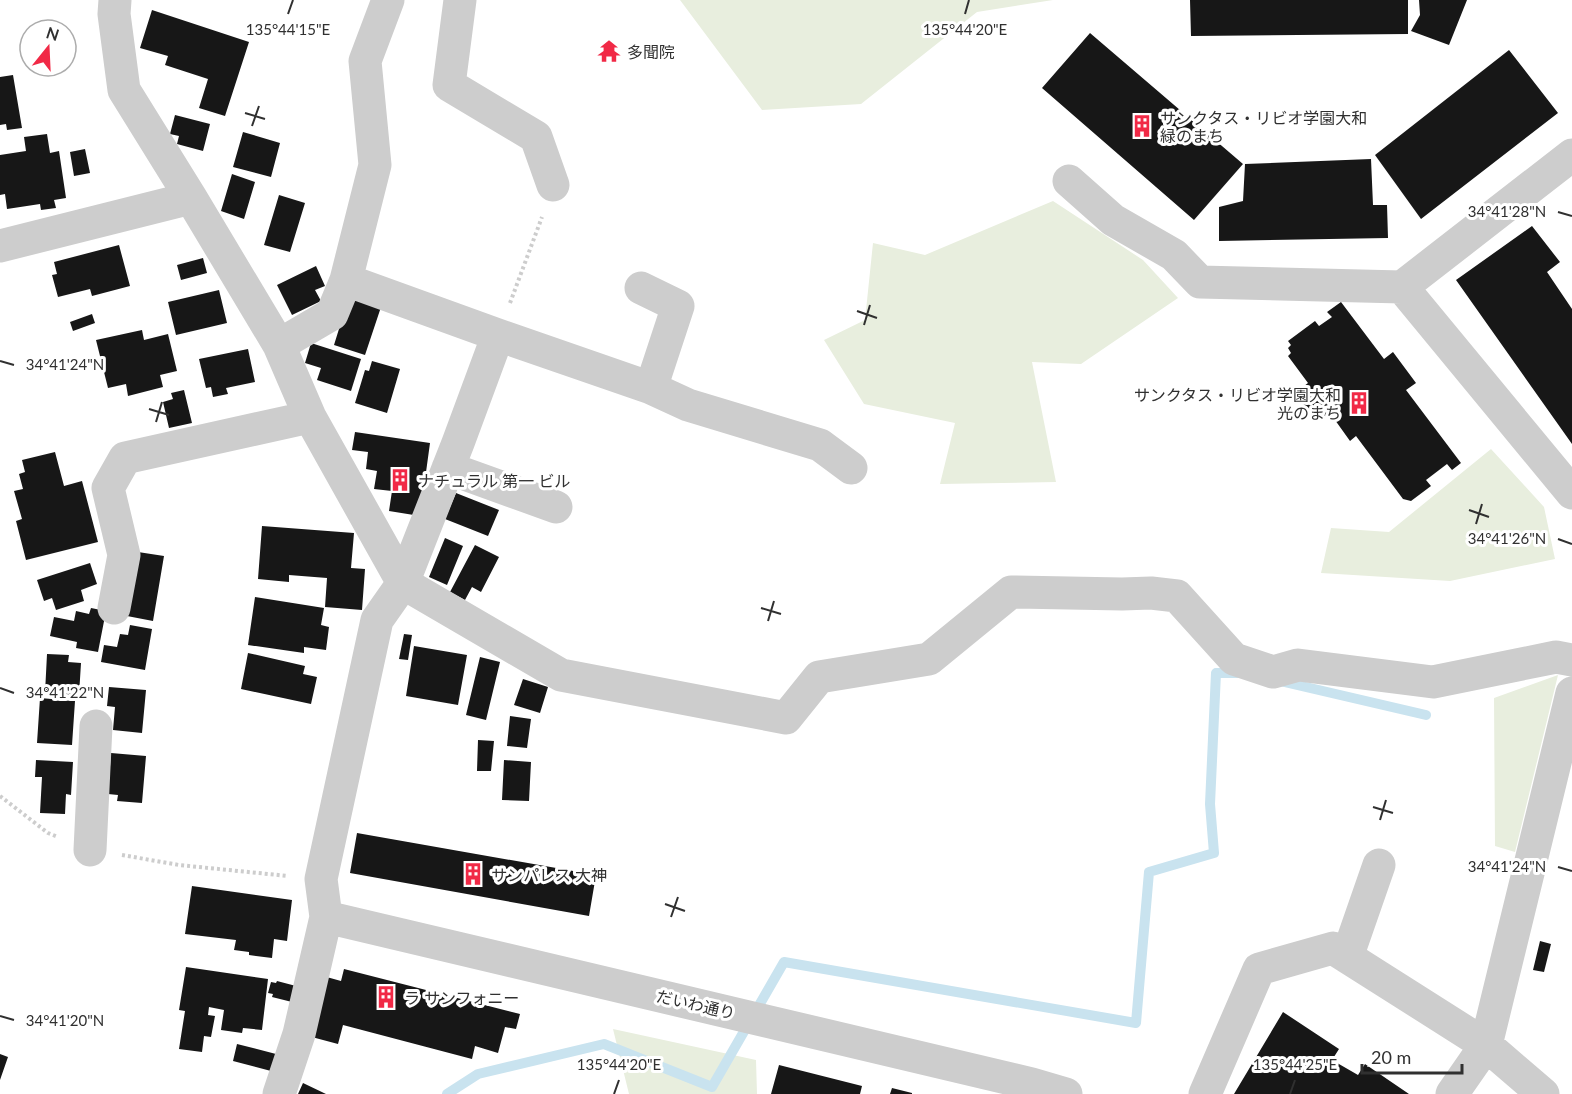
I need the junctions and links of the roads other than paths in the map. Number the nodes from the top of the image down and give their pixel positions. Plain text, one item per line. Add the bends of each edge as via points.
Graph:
1 (115, 0) edge
2 (388, 0) edge
3 (460, 0) edge
4 (1572, 155) edge
5 (1069, 181) dead end
6 (553, 185) road end
7 (191, 198) junction
8 (0, 246) edge
9 (346, 280) junction
10 (1402, 287) junction
11 (641, 288) dead end
12 (498, 335) junction
13 (279, 345) junction
14 (651, 388) junction
15 (310, 417) junction
16 (448, 468) junction
17 (850, 468) dead end
18 (1572, 493) edge
19 (556, 507) dead end
20 (403, 584) junction
21 (114, 608) dead end
22 (1572, 660) edge
23 (1572, 693) edge
24 (96, 726) dead end
25 (90, 850) road end
26 (1379, 864) dead end
27 (326, 917) junction
28 (1347, 957) junction
29 (1486, 1045) junction
30 (1031, 1089) edge
31 (279, 1094) edge
32 (1066, 1094) edge
33 (1205, 1094) edge
34 (1452, 1094) edge
35 (1543, 1094) edge

1 - 7 street via 124,90
2 - 9 street via 365,61 375,165
3 - 6 street via 449,85 536,137
4 - 10 street
5 - 10 street via 1113,220 1174,255 1200,282
7 - 8 street
7 - 13 street
9 - 12 street
9 - 13 street via 332,314
10 - 18 street
11 - 14 street via 678,306
12 - 14 street
12 - 16 street
13 - 15 street
14 - 17 street via 688,405 820,445
15 - 20 street
15 - 21 street via 125,458 108,488 124,555
16 - 19 street
16 - 20 street
20 - 22 street via 561,675 786,718 819,677 929,659 1011,592 1177,596 1234,659 1273,672 1298,665 1433,682 1556,657
20 - 27 street via 377,620 321,879
23 - 29 street
24 - 25 street
26 - 28 street
27 - 30 street, だいわ通り
27 - 31 street via 299,1034
28 - 29 street
28 - 33 street via 1333,948 1259,969
29 - 34 street
29 - 35 street
30 - 32 street, だいわ通り

